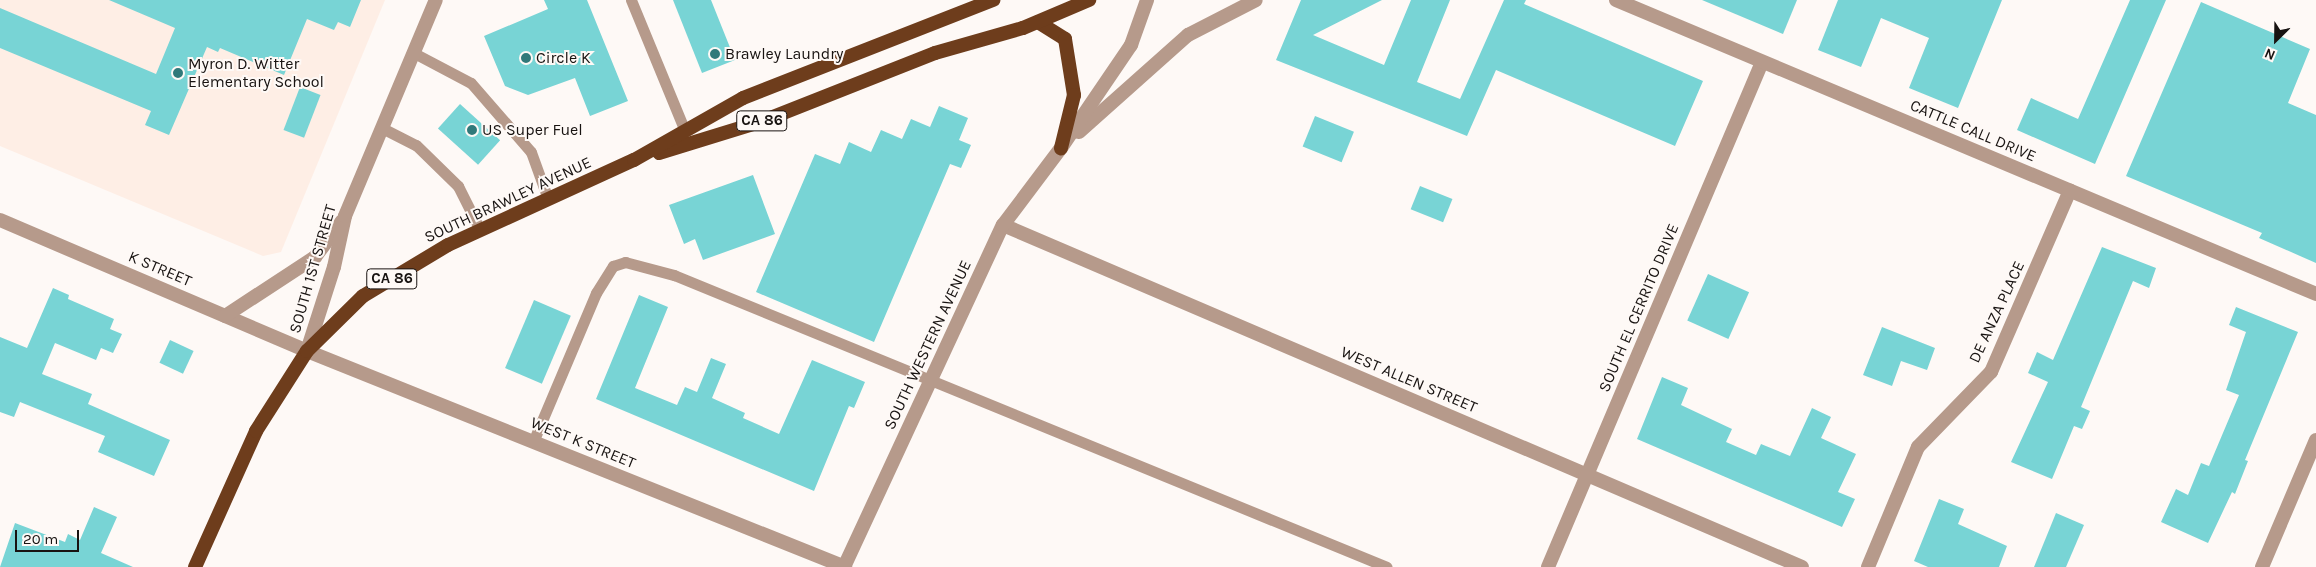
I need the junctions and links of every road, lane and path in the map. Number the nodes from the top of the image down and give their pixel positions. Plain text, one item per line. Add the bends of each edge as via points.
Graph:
1 (436, 0) edge
2 (631, 0) edge
3 (993, 0) edge
4 (1088, 0) edge
5 (1147, 0) edge
6 (1256, 0) edge
7 (1616, 0) edge
8 (1038, 22) junction
9 (414, 53) junction
10 (1762, 62) junction
11 (382, 128) junction
12 (685, 131) junction
13 (1062, 148) junction
14 (634, 160) junction
15 (2070, 190) junction
16 (548, 199) junction
17 (345, 216) junction
18 (0, 220) edge
19 (1002, 225) junction
20 (480, 230) junction
21 (2316, 294) edge
22 (225, 316) junction
23 (307, 351) junction
24 (931, 379) junction
25 (2316, 440) edge
26 (533, 442) junction
27 (1586, 475) junction
28 (195, 567) edge
29 (845, 567) edge
30 (1386, 567) edge
31 (1548, 567) edge
32 (1802, 567) edge
33 (1868, 567) edge
34 (2262, 567) edge

1 - 9 street, SOUTH 1ST STREET
2 - 12 lane
3 - 12 highway, SOUTH BRAWLEY AVENUE / CA 86 via 743,98
4 - 8 highway, SOUTH BRAWLEY AVENUE / CA 86
5 - 13 street, SOUTH WESTERN AVENUE via 1131,46
6 - 13 street, SOUTH WESTERN AVENUE via 1188,35
7 - 10 street, CATTLE CALL DRIVE
8 - 13 highway via 1065,39 1074,96
8 - 14 highway, SOUTH BRAWLEY AVENUE / CA 86 via 936,53 763,121
9 - 11 street, SOUTH 1ST STREET
9 - 16 lane via 471,83 532,152
10 - 15 street, CATTLE CALL DRIVE
10 - 27 street, SOUTH EL CERRITO DRIVE
11 - 17 street, SOUTH 1ST STREET
11 - 20 lane via 416,144 458,186
12 - 14 highway, SOUTH BRAWLEY AVENUE / CA 86
13 - 19 street, SOUTH WESTERN AVENUE
14 - 16 highway, SOUTH BRAWLEY AVENUE / CA 86
15 - 21 street, CATTLE CALL DRIVE
15 - 33 street, DE ANZA PLACE via 1991,372 1918,447
16 - 20 highway, SOUTH BRAWLEY AVENUE / CA 86
17 - 22 street via 315,257
17 - 23 street, SOUTH 1ST STREET via 334,267
18 - 22 street, K STREET
19 - 24 street, SOUTH WESTERN AVENUE
19 - 27 street, WEST ALLEN STREET
20 - 23 highway, SOUTH BRAWLEY AVENUE / CA 86 via 448,245 363,296
22 - 23 street, K STREET
23 - 26 street, WEST K STREET
23 - 28 highway, SOUTH 1ST STREET / CA 86 via 256,431
24 - 26 lane via 674,275 625,262 613,266 596,293
24 - 29 street, SOUTH WESTERN AVENUE
24 - 30 lane
25 - 34 street
26 - 29 street, WEST K STREET
27 - 31 street, SOUTH EL CERRITO DRIVE
27 - 32 street, WEST ALLEN STREET

